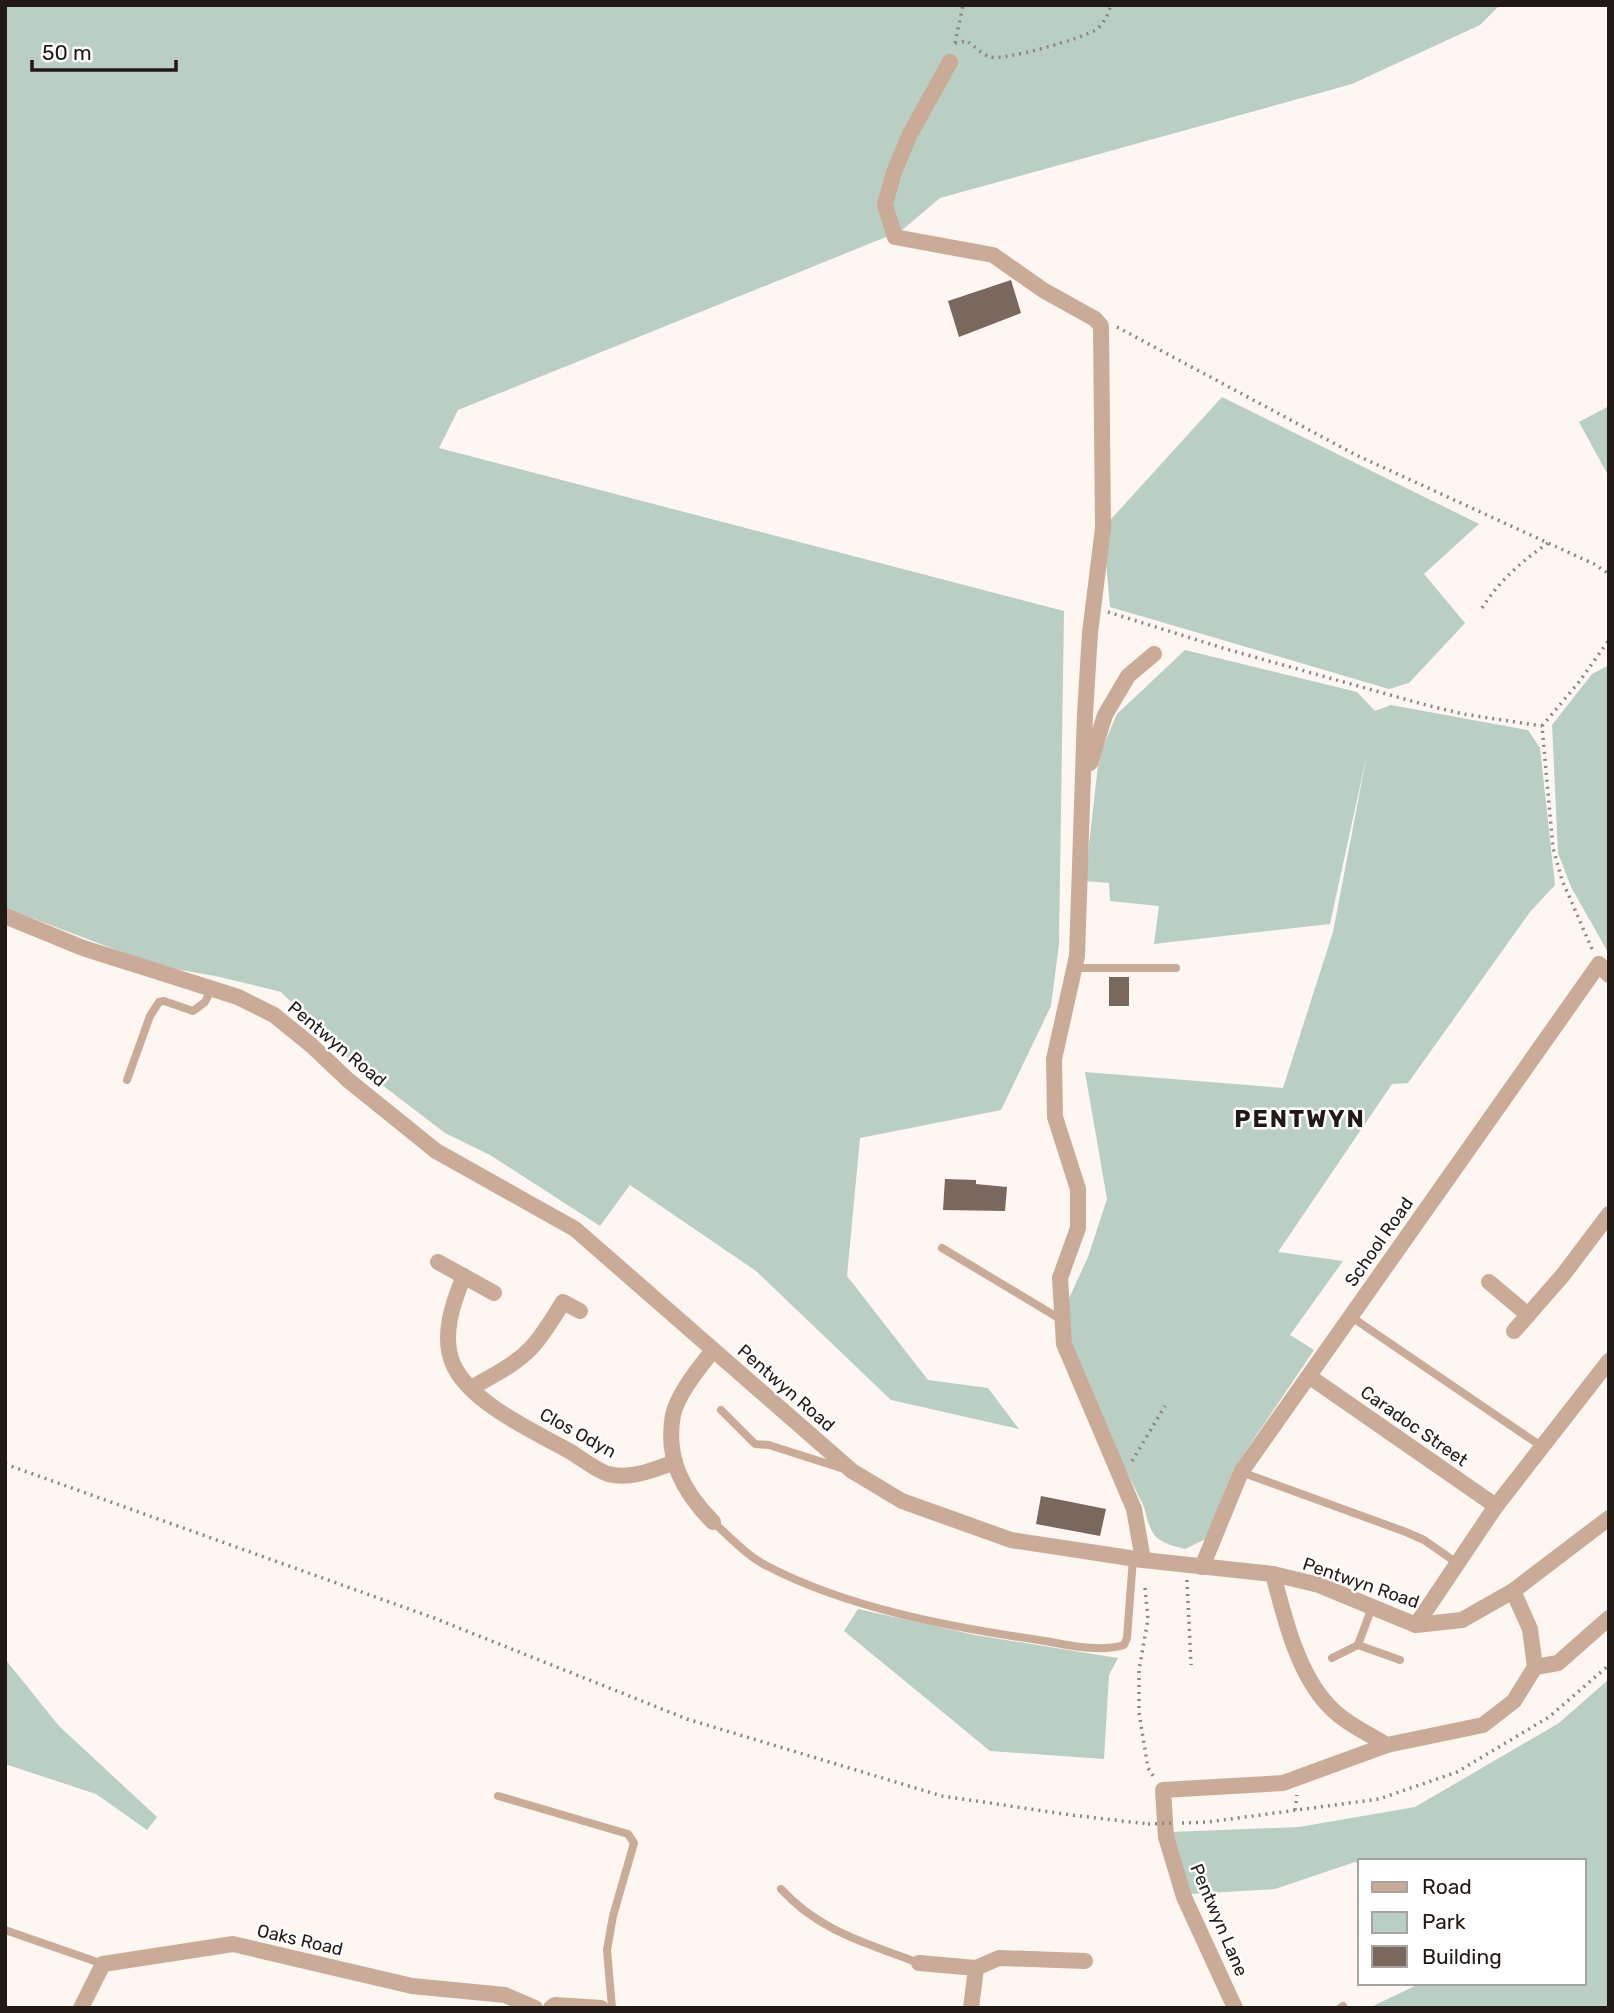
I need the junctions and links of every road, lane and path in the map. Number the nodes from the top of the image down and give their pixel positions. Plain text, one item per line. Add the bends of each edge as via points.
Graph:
1 (963, 5) edge
2 (1111, 5) edge
3 (955, 43) junction
4 (950, 62) joint
5 (1095, 319) junction
6 (1548, 543) junction
7 (1609, 574) edge
8 (1095, 608) junction
9 (1482, 608) dead end
10 (1609, 640) edge
11 (1154, 654) dead end
12 (1542, 726) junction
13 (1079, 860) junction
14 (5, 916) edge
15 (1075, 968) junction
16 (1176, 968) dead end
17 (1604, 969) edge
18 (212, 988) junction
19 (127, 1080) dead end
20 (1609, 1214) edge
21 (942, 1248) dead end
22 (438, 1262) dead end
23 (464, 1276) junction
24 (1489, 1282) dead end
25 (494, 1293) dead end
26 (580, 1311) dead end
27 (1528, 1315) junction
28 (1350, 1316) junction
29 (1062, 1320) junction
30 (1514, 1331) dead end
31 (713, 1350) junction
32 (1609, 1361) edge
33 (1310, 1377) junction
34 (471, 1388) junction
35 (1165, 1406) dead end
36 (721, 1410) dead end
37 (1541, 1446) junction
38 (676, 1462) junction
39 (5, 1464) edge
40 (852, 1471) junction
41 (1117, 1471) junction
42 (1241, 1472) junction
43 (1496, 1506) junction
44 (1609, 1518) edge
45 (713, 1522) joint
46 (1138, 1559) junction
47 (1457, 1563) junction
48 (1195, 1566) junction
49 (1273, 1574) junction
50 (1513, 1591) junction
51 (1372, 1607) junction
52 (1609, 1618) edge
53 (1416, 1625) junction
54 (1358, 1645) junction
55 (1332, 1658) dead end
56 (1400, 1660) dead end
57 (1191, 1665) dead end
58 (1609, 1665) edge
59 (1535, 1667) junction
60 (1387, 1745) junction
61 (1163, 1790) junction
62 (498, 1796) dead end
63 (781, 1889) dead end
64 (5, 1930) edge
65 (1086, 1961) dead end
66 (919, 1962) joint
67 (103, 1964) junction
68 (976, 1968) junction
69 (81, 2008) edge
70 (535, 2008) edge
71 (551, 2008) edge
72 (601, 2008) edge
73 (612, 2008) edge
74 (971, 2008) edge
75 (1235, 2008) edge

1 - 3 path
2 - 3 path via 1106,19 1083,36 1014,56 990,57 967,41
3 - 4 path
4 - 5 street via 894,172 885,205 895,237 993,254
5 - 6 path via 1128,331 1356,455
5 - 8 street via 1101,326 1103,528
6 - 7 path
6 - 9 path via 1511,572
8 - 12 path via 1426,705
8 - 13 street
10 - 12 path
11 - 13 street via 1128,677 1105,715 1090,759 1087,851
12 - 17 path via 1553,848 1562,880
13 - 15 street
14 - 18 street, Pentwyn Road via 83,948
15 - 16 lane
15 - 29 street via 1054,1059 1055,1117 1078,1189 1078,1228 1060,1278
17 - 28 street, School Road
18 - 19 lane via 205,1002 193,1011 159,1002
18 - 31 street, Pentwyn Road via 274,1015 436,1150 575,1229
20 - 27 street
21 - 29 lane
22 - 23 street
23 - 25 street
23 - 34 street, Clos Odyn via 451,1307 449,1341 452,1363
24 - 27 street
26 - 34 street via 563,1302 530,1350
27 - 30 street
28 - 33 street, School Road
28 - 37 lane
29 - 41 street via 1064,1344
31 - 38 street via 674,1413
31 - 40 street, Pentwyn Road
32 - 37 street
33 - 42 street, School Road
33 - 43 street, Caradoc Street
34 - 38 street, Clos Odyn via 512,1418 608,1474 634,1475
35 - 41 path via 1133,1459
36 - 40 lane via 755,1444
37 - 43 street
38 - 45 street via 693,1502
39 - 58 path, bridge via 434,1618 687,1718 942,1796 1071,1815 1148,1824 1208,1822 1380,1799 1457,1772 1549,1717
40 - 46 street, Pentwyn Road via 902,1501 1011,1540
41 - 46 street via 1134,1509
42 - 47 lane via 1415,1536
42 - 48 street, School Road
43 - 47 street
44 - 50 street, Pentwyn Road
45 - 46 lane via 764,1565 846,1599 1071,1645 1124,1645
46 - 48 street, Pentwyn Road
46 - 61 path via 1149,1619 1139,1670 1139,1713 1148,1768
47 - 53 street
48 - 49 street, Pentwyn Road
48 - 57 path
49 - 51 street, Pentwyn Road
49 - 60 street via 1287,1630 1306,1672 1328,1705
50 - 53 street, Pentwyn Road via 1462,1620
50 - 59 street via 1530,1629
51 - 53 street, Pentwyn Road
51 - 54 lane
52 - 59 street via 1558,1663
54 - 55 lane
54 - 56 lane
59 - 60 street via 1514,1701 1483,1725
60 - 61 street via 1283,1783
61 - 75 street, Pentwyn Lane via 1166,1837 1184,1897
62 - 73 lane via 628,1834 634,1843 607,1950
63 - 66 lane via 816,1921
64 - 67 lane
65 - 68 street via 999,1958
66 - 68 street
67 - 69 street
67 - 70 street, Oaks Road via 233,1944 412,1986 505,1995
68 - 74 street
71 - 72 street

